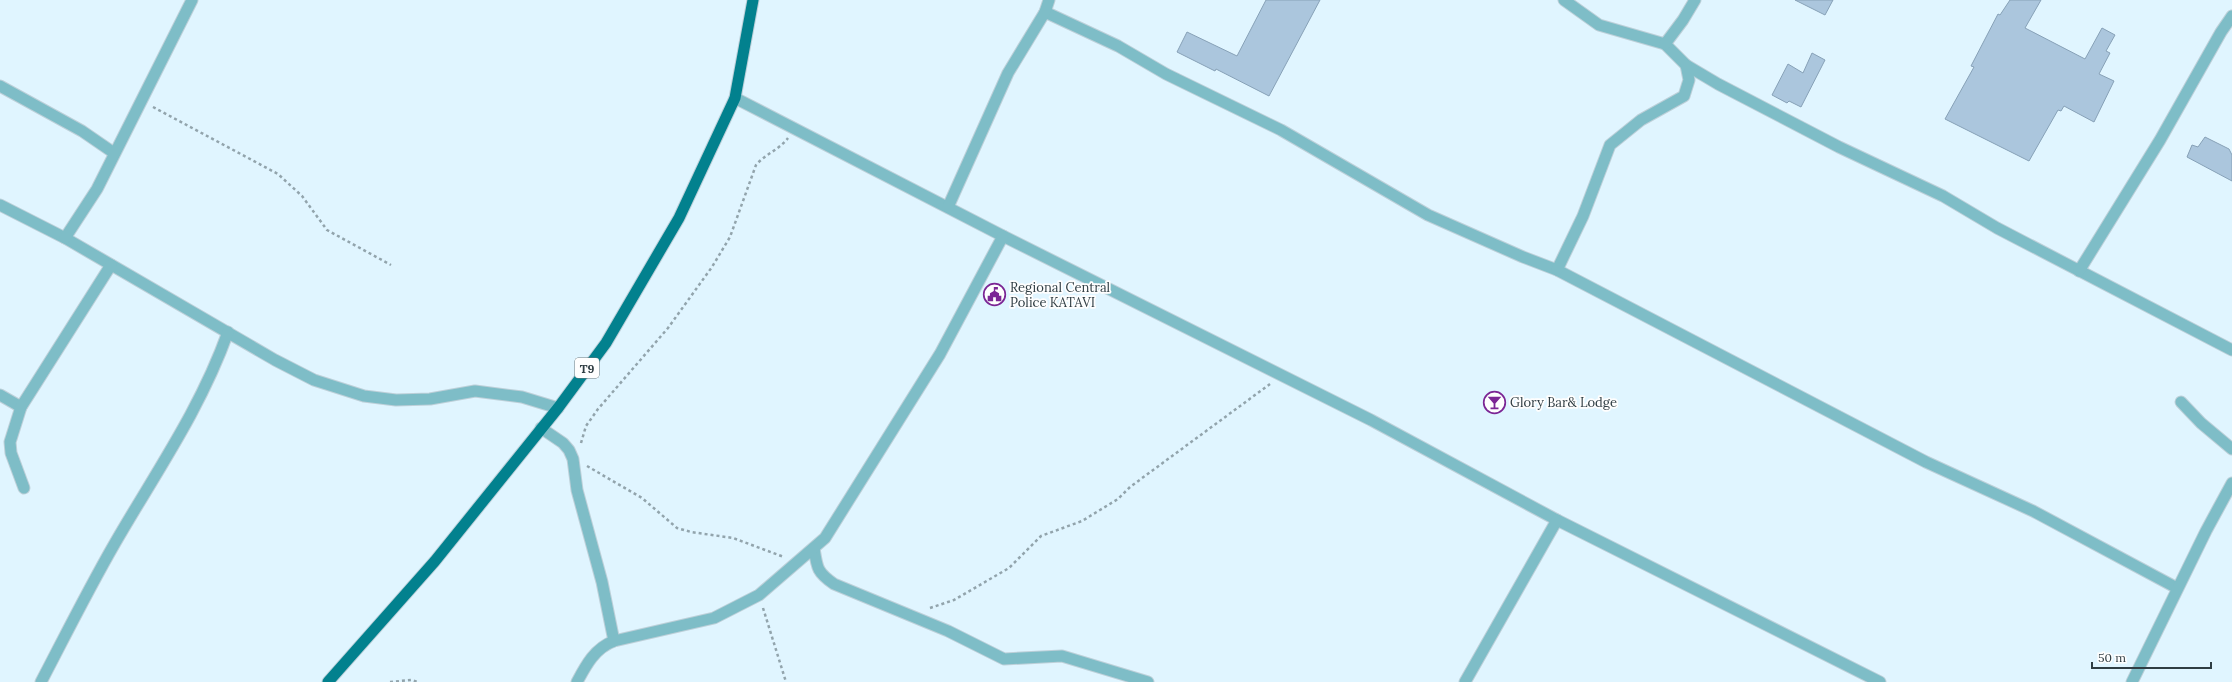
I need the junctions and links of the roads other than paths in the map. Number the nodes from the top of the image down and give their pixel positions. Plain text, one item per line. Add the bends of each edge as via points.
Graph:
1 (192, 0) edge
2 (753, 0) edge
3 (1049, 0) edge
4 (1564, 0) edge
5 (1695, 0) edge
6 (1045, 12) junction
7 (2232, 16) edge
8 (1665, 44) junction
9 (1686, 65) junction
10 (0, 86) edge
11 (735, 98) junction
12 (114, 153) junction
13 (0, 205) edge
14 (948, 207) junction
15 (1003, 236) junction
16 (65, 238) junction
17 (111, 264) junction
18 (1557, 270) junction
19 (2079, 271) junction
20 (228, 332) junction
21 (2232, 350) edge
22 (0, 395) edge
23 (2182, 402) dead end
24 (21, 407) junction
25 (558, 408) junction
26 (541, 428) junction
27 (2232, 449) edge
28 (2232, 483) edge
29 (24, 488) dead end
30 (1557, 520) junction
31 (814, 548) junction
32 (2177, 588) junction
33 (614, 641) junction
34 (41, 682) edge
35 (328, 682) edge
36 (576, 682) edge
37 (1148, 682) edge
38 (1466, 682) edge
39 (1880, 682) edge
40 (2132, 682) edge

1 - 12 street
2 - 11 highway, T9
3 - 6 street
4 - 8 street via 1599,25
5 - 8 street
6 - 14 street via 1008,73
6 - 18 street via 1118,46 1166,74 1281,130 1428,215 1523,258
7 - 19 street via 2160,140
8 - 9 street
9 - 18 street via 1689,80 1684,96 1641,120 1610,145 1583,216
9 - 19 street via 1839,147 1943,196
10 - 12 street via 82,130
11 - 14 street
11 - 25 highway, T9 via 679,218 606,343
12 - 16 street via 97,189
13 - 16 street
14 - 15 street
15 - 30 street via 1371,420
15 - 31 street via 940,354 825,538
16 - 17 street
17 - 20 street
17 - 24 street
18 - 32 street via 1905,451 2033,511
19 - 21 street
20 - 25 street via 314,380 364,396 396,400 430,399 475,391 522,397
20 - 34 street via 178,441 115,542
22 - 24 street
23 - 27 street via 2201,423
24 - 29 street via 10,442 11,453
25 - 26 highway, T9
26 - 33 street via 563,443 573,459 577,490 602,582
26 - 35 highway, T9 via 435,561
28 - 32 street
30 - 38 street
30 - 39 street
31 - 33 street via 759,595 714,618
31 - 37 street via 817,568 834,584 910,615 1004,659 1062,656
32 - 40 street
33 - 36 street via 603,645

